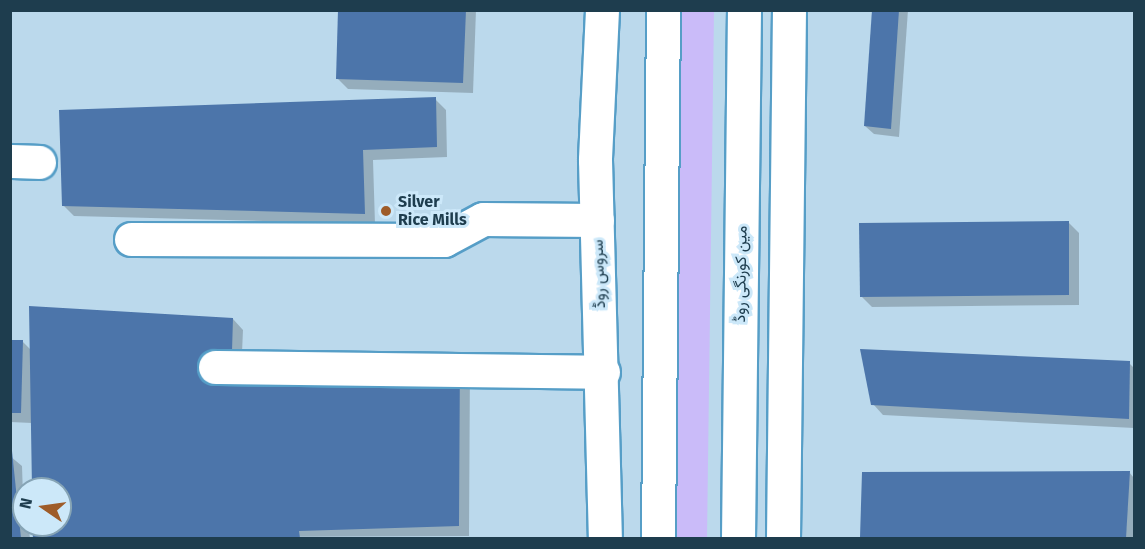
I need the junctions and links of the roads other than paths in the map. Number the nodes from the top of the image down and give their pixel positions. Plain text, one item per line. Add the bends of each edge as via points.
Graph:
1 (602, 10) edge
2 (663, 10) edge
3 (744, 10) edge
4 (789, 10) edge
5 (597, 220) junction
6 (131, 239) dead end
7 (215, 368) dead end
8 (603, 372) junction
9 (605, 538) edge
10 (658, 538) edge
11 (738, 538) edge
12 (783, 538) edge

1 - 5 main road, سروس روڈ via 595,160
2 - 10 main road
3 - 11 main road, مین کورنگی روڈ
4 - 12 main road
5 - 6 main road via 483,219 444,240
5 - 8 main road, سروس روڈ
7 - 8 main road
8 - 9 main road, سروس روڈ

